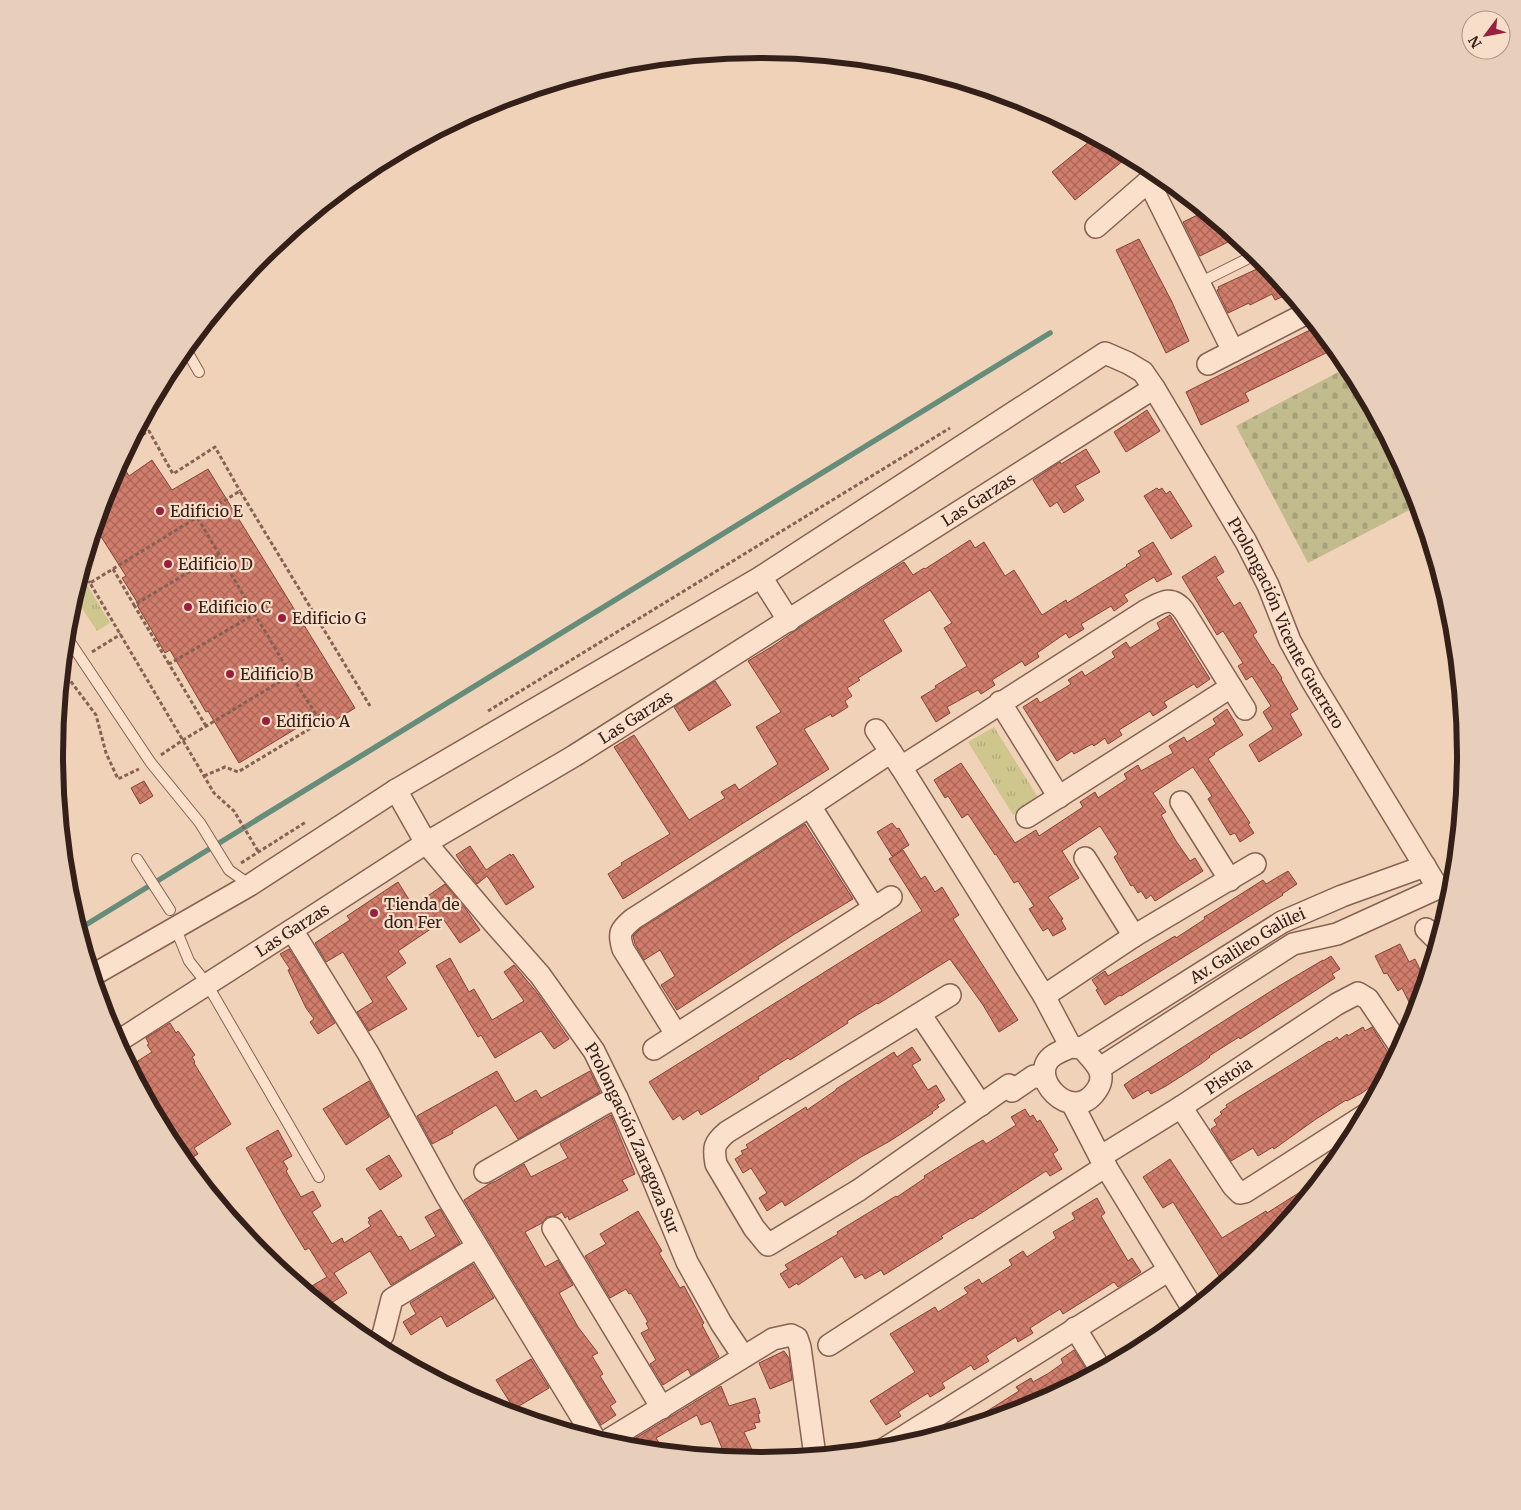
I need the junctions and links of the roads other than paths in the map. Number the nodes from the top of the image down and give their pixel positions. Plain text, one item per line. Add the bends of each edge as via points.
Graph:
1 (1153, 178) edge
2 (1155, 180) edge
3 (1096, 227) dead end
4 (1249, 258) edge
5 (1199, 283) junction
6 (1302, 316) edge
7 (1233, 351) junction
8 (189, 355) edge
9 (1208, 364) dead end
10 (199, 372) dead end
11 (1154, 388) junction
12 (761, 577) junction
13 (789, 620) junction
14 (72, 645) edge
15 (1232, 688) junction
16 (1000, 702) junction
17 (1245, 710) dead end
18 (876, 730) dead end
19 (896, 759) junction
20 (396, 790) junction
21 (1059, 797) junction
22 (1181, 802) dead end
23 (810, 806) junction
24 (1027, 817) dead end
25 (426, 843) junction
26 (1085, 858) dead end
27 (137, 859) dead end
28 (1255, 864) dead end
29 (1425, 866) junction
30 (1230, 880) junction
31 (250, 885) junction
32 (1446, 886) edge
33 (1342, 896) junction
34 (172, 918) junction
35 (1282, 922) junction
36 (1354, 925) junction
37 (292, 930) junction
38 (1134, 936) junction
39 (1293, 944) junction
40 (98, 972) edge
41 (208, 984) junction
42 (950, 995) dead end
43 (1044, 996) junction
44 (920, 1014) junction
45 (676, 1034) junction
46 (123, 1038) edge
47 (1396, 1041) edge
48 (1077, 1048) junction
49 (654, 1049) dead end
50 (1100, 1068) junction
51 (1044, 1079) junction
52 (617, 1098) junction
53 (1072, 1103) junction
54 (980, 1105) junction
55 (1181, 1107) junction
56 (1353, 1123) edge
57 (1103, 1162) junction
58 (485, 1172) dead end
59 (319, 1177) dead end
60 (552, 1228) dead end
61 (477, 1247) junction
62 (1169, 1270) junction
63 (1190, 1303) edge
64 (721, 1323) junction
65 (1075, 1328) junction
66 (379, 1339) edge
67 (773, 1339) junction
68 (829, 1345) dead end
69 (743, 1356) junction
70 (1098, 1365) edge
71 (662, 1408) junction
72 (590, 1431) edge
73 (614, 1437) edge
74 (901, 1438) edge
75 (814, 1450) edge

1 - 3 street
2 - 5 street
4 - 5 lane
5 - 7 street
6 - 7 street
7 - 9 street
8 - 10 lane
11 - 12 street, Prolongación Vicente Guerrero via 1143,372 1105,353
11 - 13 street, Las Garzas
11 - 29 street, Prolongación Vicente Guerrero via 1246,542 1268,585 1290,641 1312,681
12 - 13 street
12 - 20 street
13 - 25 street, Las Garzas via 574,756
14 - 31 lane via 151,763 200,823 230,870
15 - 16 street via 1184,611 1170,600 1145,611
15 - 17 street
15 - 21 street
16 - 19 street
16 - 21 street
18 - 19 street
19 - 23 street
19 - 43 street
20 - 25 street, Prolongación Zaragoza Sur
20 - 31 street
21 - 24 street
22 - 30 street
23 - 45 street via 633,919 620,933 624,949
23 - 45 street via 883,903
25 - 37 street, Las Garzas
25 - 52 street, Prolongación Zaragoza Sur via 540,975 594,1051
26 - 38 street
27 - 34 lane
28 - 30 street
29 - 32 street, Prolongación Vicente Guerrero
29 - 33 street, Av. Galileo Galilei
30 - 38 street
31 - 34 street
32 - 36 street
33 - 35 street, Av. Galileo Galilei
33 - 36 street
34 - 40 street
34 - 41 lane via 189,961
35 - 39 street
35 - 48 street, Av. Galileo Galilei
36 - 39 street via 1336,934
37 - 41 street, Las Garzas
37 - 61 street via 368,1053
38 - 43 street
39 - 50 street
41 - 46 street, Las Garzas
41 - 59 lane
42 - 44 street
43 - 48 street
44 - 54 street
44 - 54 street via 717,1141 714,1152 716,1164 754,1228 768,1245 859,1190
45 - 49 street
47 - 55 street, Pistoia via 1368,999 1358,993
48 - 50 street
48 - 51 street via 1052,1056 1046,1065
50 - 53 street via 1102,1079 1093,1096 1083,1102
51 - 53 street via 1060,1099
51 - 54 street via 1034,1076 1012,1091 1009,1085
52 - 58 street
52 - 64 street, Prolongación Zaragoza Sur via 686,1262
53 - 57 street
55 - 56 street via 1240,1193
55 - 57 street, Pistoia
57 - 62 street
57 - 68 street, Pistoia
60 - 71 street
61 - 66 street via 392,1299
61 - 72 street
62 - 63 street
62 - 65 street
64 - 67 street via 749,1337
64 - 69 street, Prolongación Zaragoza Sur
65 - 70 street
65 - 74 street
67 - 69 street
67 - 75 street via 791,1335 797,1338
69 - 71 street
71 - 73 street

